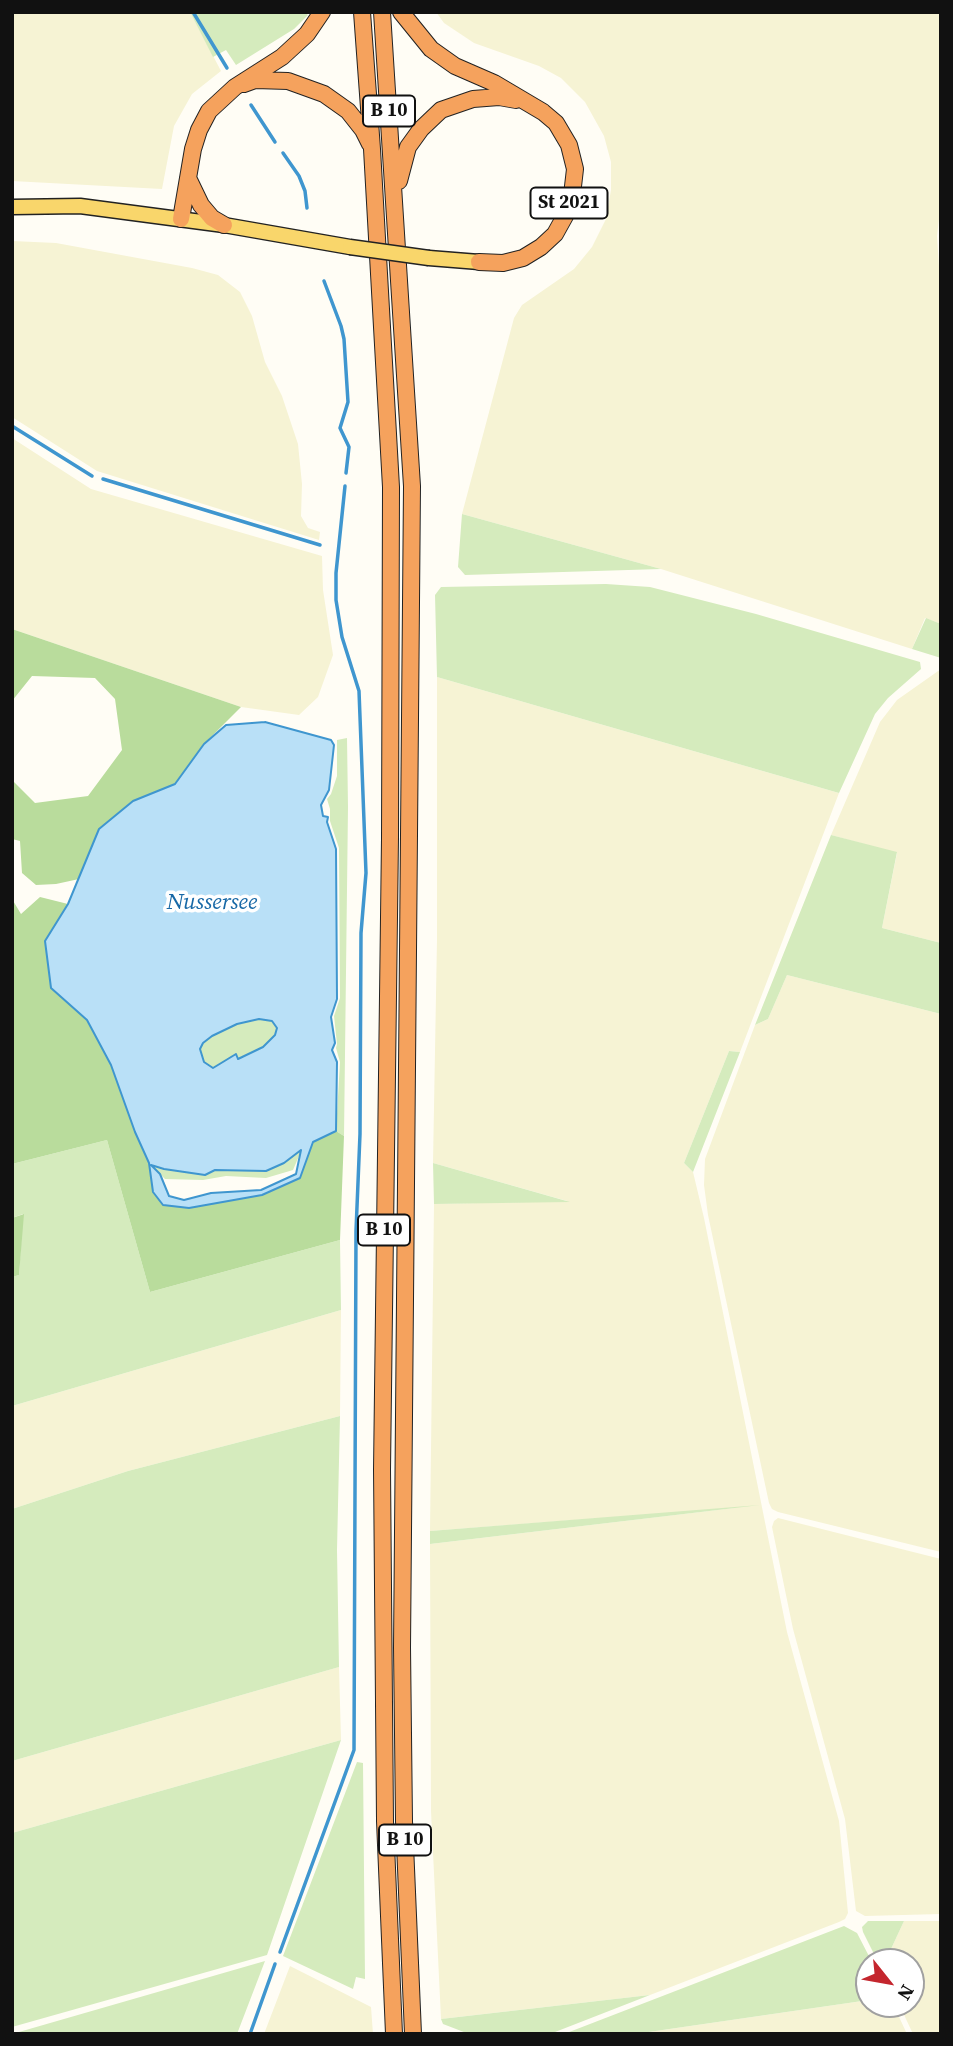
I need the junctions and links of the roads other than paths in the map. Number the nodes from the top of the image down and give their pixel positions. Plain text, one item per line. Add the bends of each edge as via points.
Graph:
1 (322, 12) edge
2 (362, 12) edge
3 (382, 12) edge
4 (401, 12) edge
5 (235, 87) junction
6 (529, 102) junction
7 (372, 149) junction
8 (188, 178) junction
9 (12, 207) edge
10 (396, 210) junction
11 (181, 219) junction
12 (224, 225) junction
13 (479, 262) joint
14 (394, 2034) edge
15 (413, 2034) edge

1 - 5 highway via 282,57
2 - 7 highway, B 10
3 - 10 highway, B 10
4 - 6 highway via 447,60
5 - 7 highway via 255,80 288,81 324,94 348,111
5 - 8 highway via 209,111 199,130
6 - 10 highway via 473,99 441,110 408,147
6 - 13 highway, St 2021 via 556,123 569,145 575,169 572,195 555,234 541,247 503,263
7 - 14 highway, B 10 via 391,487 382,1483 385,1821
8 - 11 highway
8 - 12 highway via 201,205
9 - 11 main road, St 2021 via 80,206
10 - 15 highway, B 10 via 412,486 402,1647
11 - 12 main road, St 2021
12 - 13 main road, St 2021, bridge via 350,247

